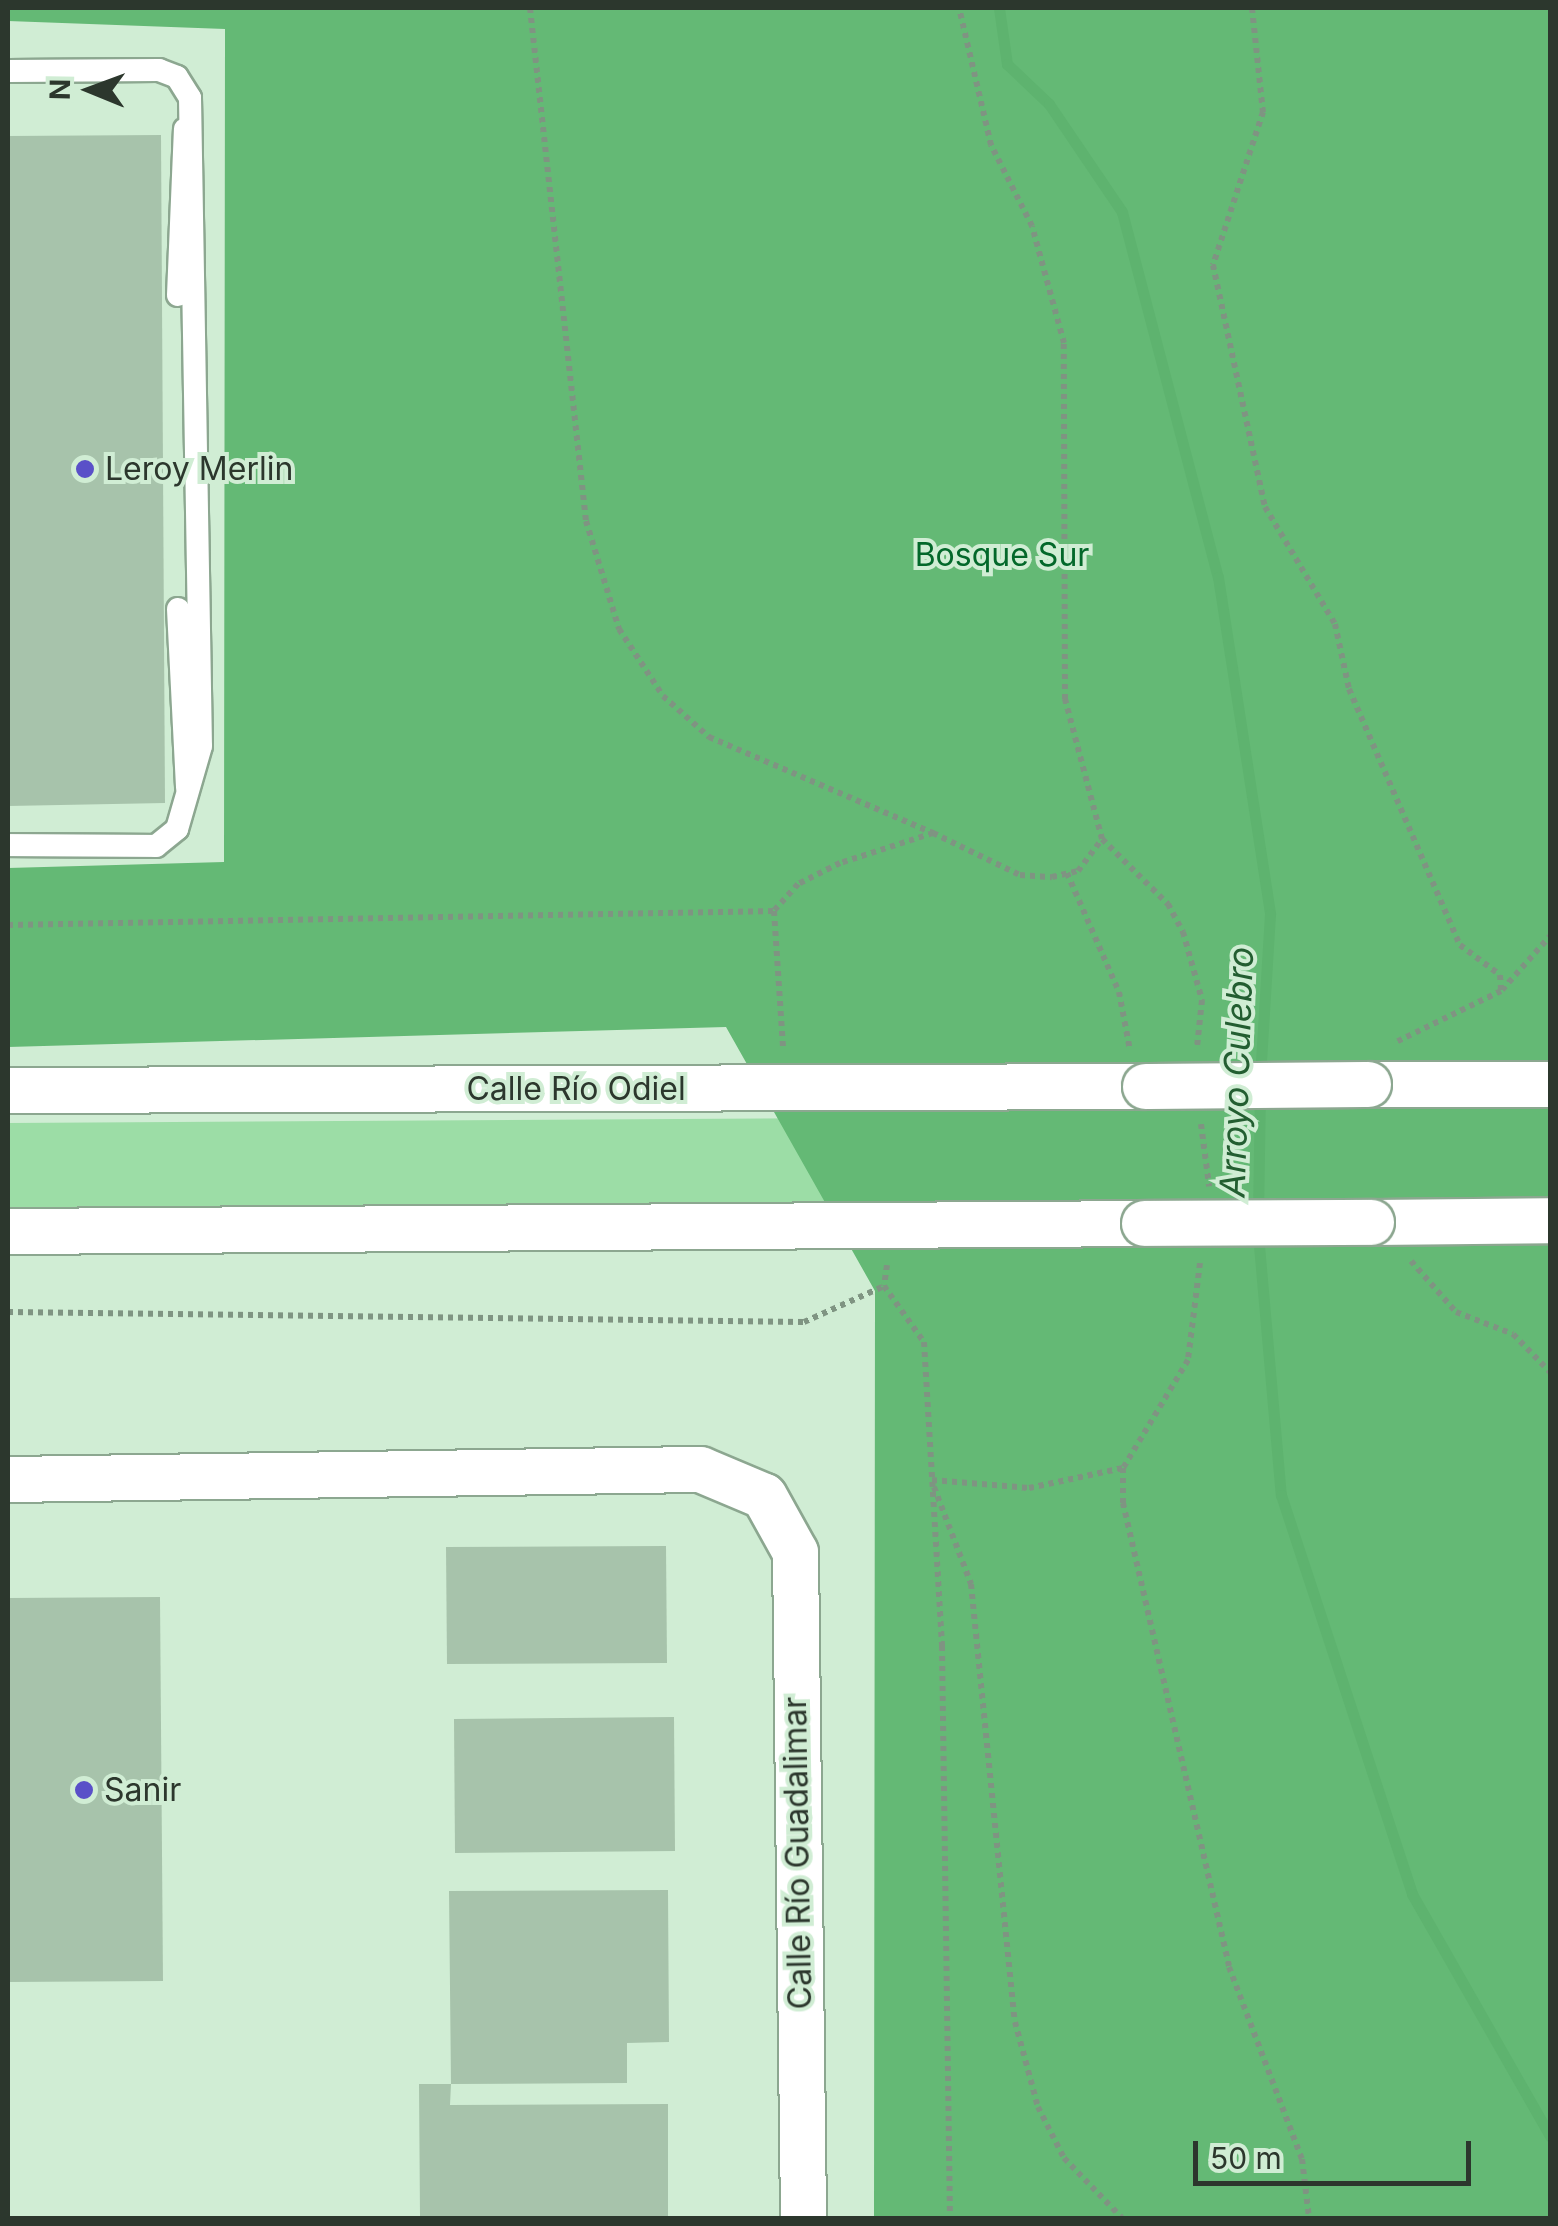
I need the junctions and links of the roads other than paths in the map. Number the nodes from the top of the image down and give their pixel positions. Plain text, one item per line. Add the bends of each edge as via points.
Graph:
1 (8, 71) edge
2 (190, 98) junction
3 (178, 295) dead end
4 (178, 609) dead end
5 (189, 801) junction
6 (8, 846) edge
7 (1550, 1084) edge
8 (8, 1090) edge
9 (1550, 1220) edge
10 (8, 1231) edge
11 (8, 1479) edge
12 (802, 2218) edge

1 - 2 lane via 159,70 177,76
2 - 3 lane via 178,172
2 - 5 lane via 200,746
4 - 5 lane
5 - 6 lane via 178,830 156,846
7 - 8 street, Calle Río Odiel, bridge
9 - 10 street, bridge
11 - 12 street, Calle Río Guadalimar via 700,1469 764,1496 795,1552

